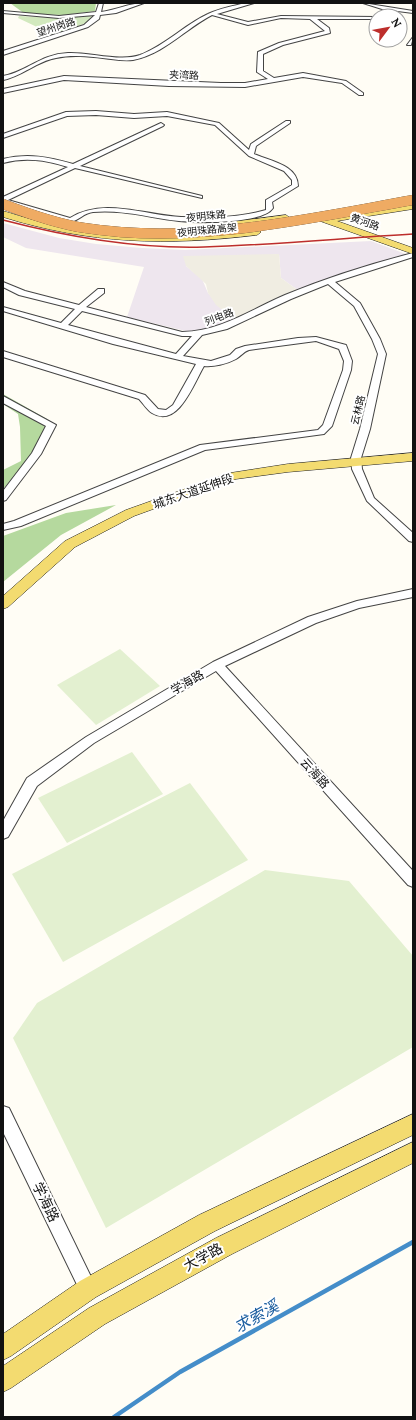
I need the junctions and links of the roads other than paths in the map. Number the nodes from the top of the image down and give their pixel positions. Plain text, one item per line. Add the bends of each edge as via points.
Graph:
1 (100, 3) edge
2 (142, 3) edge
3 (252, 3) edge
4 (365, 3) edge
5 (385, 8) edge
6 (3, 12) edge
7 (99, 13) junction
8 (213, 14) junction
9 (311, 17) junction
10 (368, 18) edge
11 (413, 38) edge
12 (409, 44) dead end
13 (3, 53) edge
14 (3, 78) edge
15 (273, 80) junction
16 (3, 91) edge
17 (361, 94) dead end
18 (288, 122) dead end
19 (161, 125) dead end
20 (3, 136) edge
21 (251, 155) junction
22 (3, 162) edge
23 (73, 166) junction
24 (200, 197) dead end
25 (413, 200) edge
26 (3, 202) edge
27 (413, 206) edge
28 (3, 209) edge
29 (3, 214) edge
30 (313, 214) junction
31 (329, 220) junction
32 (413, 249) edge
33 (413, 255) edge
34 (330, 282) junction
35 (3, 284) edge
36 (101, 290) dead end
37 (80, 308) junction
38 (3, 309) edge
39 (62, 327) junction
40 (199, 334) junction
41 (3, 354) edge
42 (178, 357) junction
43 (201, 363) junction
44 (3, 399) edge
45 (413, 454) edge
46 (413, 457) edge
47 (356, 459) junction
48 (3, 498) edge
49 (3, 527) edge
50 (413, 539) edge
51 (3, 596) edge
52 (411, 596) edge
53 (3, 604) edge
54 (217, 665) junction
55 (3, 833) edge
56 (413, 881) edge
57 (3, 1114) edge
58 (413, 1124) edge
59 (413, 1152) edge
60 (88, 1289) junction
61 (3, 1348) edge
62 (3, 1380) edge

1 - 7 street
2 - 7 street via 121,10
3 - 8 street
4 - 5 street
6 - 7 street via 59,17
7 - 13 street, 望州岗路 via 97,18 86,26
8 - 9 street via 248,24 268,19
8 - 14 street via 204,17 180,35 141,57 131,59 57,56
9 - 10 street
9 - 15 street via 328,32 281,44 260,53 260,72
11 - 12 street
15 - 16 street, 夹湾路 via 245,85 201,85 64,78
15 - 17 street, 夹湾路 via 308,75 344,82
18 - 21 street via 253,145
19 - 23 street
20 - 21 street via 66,114 167,114 217,124
21 - 26 street via 285,169 295,177 296,182 295,186 268,201 268,211 248,217 180,219 93,210 71,220
22 - 23 street via 20,157 32,157
23 - 24 street
23 - 26 street
25 - 26 highway, 夜明珠路高架, bridge via 221,230 166,234 84,228 49,219
25 - 28 highway, 夜明珠路高架, bridge via 239,230 162,237 78,230
25 - 30 main road, 夜明珠路
26 - 30 main road, 夜明珠路 via 73,223 134,230 188,230
27 - 31 main road, 夜明珠路
29 - 31 main road, 夜明珠路 via 76,234 162,240 220,237
30 - 31 main road, 黄河路
31 - 32 main road, 黄河路
33 - 34 street, 列电路
34 - 40 street, 列电路 via 288,297 221,328
34 - 47 street, 云林路 via 357,305 382,354
35 - 37 street, 列电路 via 22,293
36 - 37 street
37 - 39 street
37 - 40 street, 列电路 via 182,334
38 - 39 street
39 - 42 street
40 - 42 street
41 - 43 street via 142,397 155,411 167,412 177,407
42 - 43 street
43 - 49 street via 211,364 262,344 316,339 343,347 348,361 327,426 321,432 203,447 17,524
44 - 48 street via 51,425 36,454
45 - 47 main road, 城东大道延伸段
46 - 47 main road, 城东大道延伸段
47 - 50 street via 357,469 370,499
47 - 51 main road, 城东大道延伸段 via 231,472 122,511 67,540
47 - 53 main road, 城东大道延伸段 via 234,476 130,513 70,544
52 - 54 street, 学海路 via 357,605 328,613
54 - 55 street, 学海路 via 90,740 32,782
54 - 56 street, 云海路
57 - 60 street, 学海路
58 - 60 main road via 206,1223
59 - 62 main road, 大学路 via 224,1246 103,1313
60 - 61 main road

